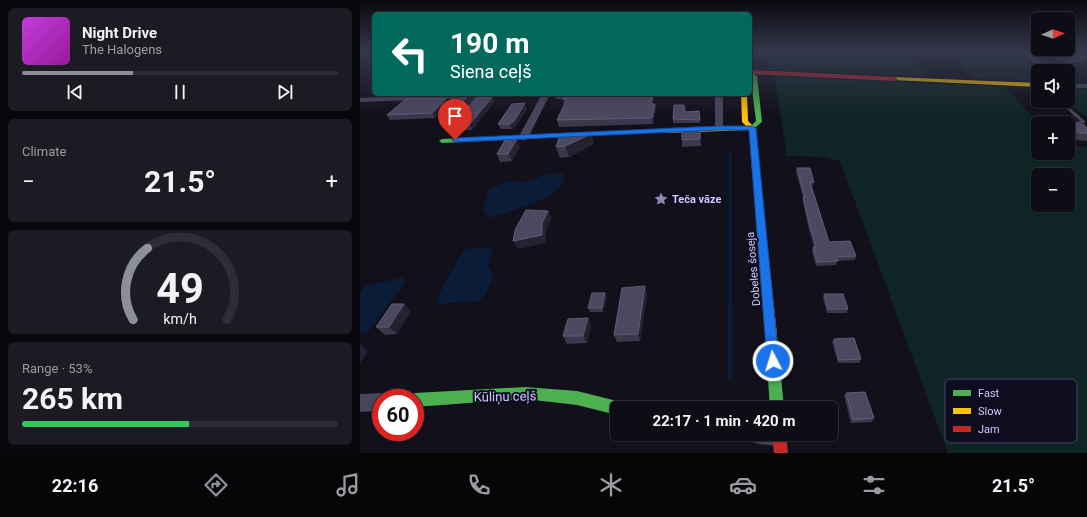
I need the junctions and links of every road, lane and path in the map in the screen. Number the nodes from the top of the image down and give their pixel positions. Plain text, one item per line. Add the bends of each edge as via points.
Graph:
1 (752, 73) edge
2 (752, 74) edge
3 (1031, 85) edge
4 (1075, 85) edge
5 (1087, 86) edge
6 (467, 96) edge
7 (545, 96) edge
8 (719, 96) edge
9 (744, 96) edge
10 (360, 100) edge
11 (1068, 108) edge
12 (1076, 123) edge
13 (719, 128) junction
14 (752, 128) junction
15 (523, 138) junction
16 (442, 141) dead end
17 (424, 399) edge
18 (776, 401) edge
19 (372, 402) edge
20 (360, 403) edge
21 (610, 406) edge

1 - 3 street
2 - 14 street, Dobeles šoseja via 759,122
4 - 5 street
6 - 10 street
7 - 15 street
8 - 13 street
9 - 14 street, Dobeles šoseja via 745,122
11 - 12 lane via 1083,122
13 - 14 street
13 - 15 street
14 - 18 street, Dobeles šoseja
15 - 16 street
17 - 21 street, Kūliņu ceļš via 525,393 577,398
19 - 20 street

